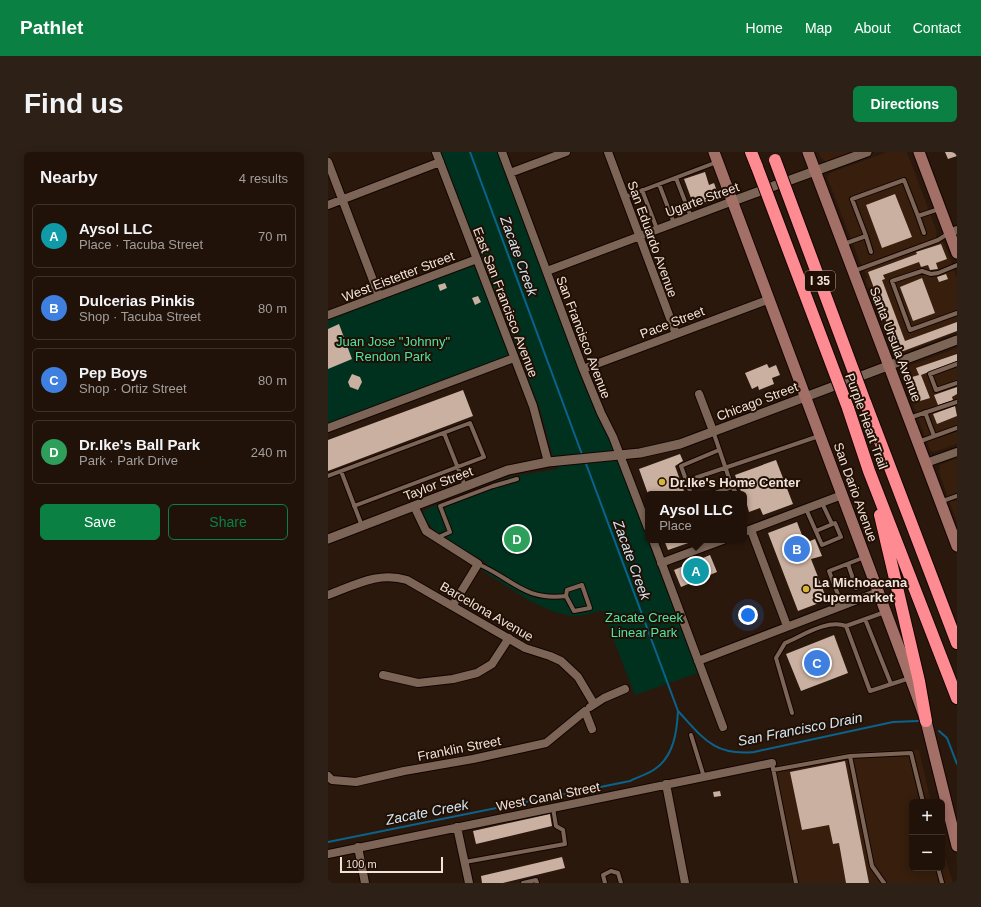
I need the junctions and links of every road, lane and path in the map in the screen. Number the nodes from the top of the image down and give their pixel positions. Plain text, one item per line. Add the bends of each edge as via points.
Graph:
1 (436, 152) edge
2 (502, 152) edge
3 (566, 152) edge
4 (608, 152) edge
5 (751, 152) edge
6 (808, 152) edge
7 (867, 152) edge
8 (919, 152) edge
9 (774, 156) edge
10 (716, 157) edge
11 (328, 162) edge
12 (440, 162) junction
13 (816, 171) junction
14 (510, 173) junction
15 (676, 178) junction
16 (659, 184) junction
17 (642, 190) junction
18 (625, 197) junction
19 (342, 200) junction
20 (733, 201) junction
21 (328, 205) edge
22 (940, 208) junction
23 (691, 216) junction
24 (918, 216) junction
25 (674, 223) junction
26 (657, 229) junction
27 (953, 231) edge
28 (924, 234) dead end
29 (639, 236) junction
30 (866, 236) junction
31 (843, 244) junction
32 (872, 252) dead end
33 (957, 253) edge
34 (477, 259) junction
35 (957, 265) edge
36 (547, 271) junction
37 (853, 271) junction
38 (379, 296) junction
39 (770, 299) junction
40 (957, 313) edge
41 (328, 315) edge
42 (676, 334) junction
43 (957, 340) edge
44 (514, 358) junction
45 (957, 364) edge
46 (889, 365) junction
47 (583, 369) junction
48 (957, 383) edge
49 (699, 394) dead end
50 (806, 396) junction
51 (957, 401) edge
52 (925, 412) junction
53 (909, 418) junction
54 (328, 428) edge
55 (957, 428) edge
56 (713, 431) junction
57 (444, 432) junction
58 (820, 435) junction
59 (934, 436) junction
60 (918, 442) junction
61 (719, 450) junction
62 (957, 452) edge
63 (621, 456) junction
64 (548, 462) junction
65 (560, 462) joint
66 (926, 463) junction
67 (458, 467) junction
68 (725, 467) junction
69 (341, 471) junction
70 (869, 471) junction
71 (328, 476) edge
72 (517, 479) dead end
73 (686, 481) junction
74 (465, 486) junction
75 (732, 487) junction
76 (690, 491) edge
77 (721, 491) edge
78 (735, 491) edge
79 (842, 495) junction
80 (957, 496) edge
81 (940, 502) junction
82 (822, 503) junction
83 (354, 506) junction
84 (414, 506) junction
85 (806, 509) junction
86 (645, 520) edge
87 (832, 524) junction
88 (362, 526) junction
89 (747, 531) edge
90 (816, 531) junction
91 (328, 539) edge
92 (438, 539) junction
93 (653, 543) edge
94 (715, 543) edge
95 (957, 545) edge
96 (865, 557) junction
97 (661, 563) junction
98 (478, 564) junction
99 (848, 564) junction
100 (856, 588) dead end
101 (878, 592) junction
102 (328, 595) edge
103 (566, 596) junction
104 (453, 605) junction
105 (842, 606) junction
106 (886, 612) junction
107 (865, 619) junction
108 (949, 622) junction
109 (787, 626) junction
110 (846, 626) junction
111 (957, 634) edge
112 (508, 638) junction
113 (957, 643) edge
114 (698, 661) junction
115 (383, 675) dead end
116 (911, 678) junction
117 (891, 684) junction
118 (625, 689) dead end
119 (957, 698) edge
120 (594, 704) junction
121 (585, 711) junction
122 (792, 713) dead end
123 (926, 721) junction
124 (723, 727) dead end
125 (592, 729) dead end
126 (691, 735) dead end
127 (850, 756) junction
128 (773, 767) junction
129 (328, 776) edge
130 (704, 777) junction
131 (666, 784) junction
132 (922, 799) edge
133 (942, 799) edge
134 (553, 808) junction
135 (945, 813) edge
136 (457, 827) junction
137 (957, 846) edge
138 (358, 847) junction
139 (328, 854) edge
140 (464, 862) junction
141 (939, 871) edge
142 (365, 883) edge
143 (469, 883) edge
144 (523, 883) edge
145 (537, 883) edge
146 (605, 883) edge
147 (621, 883) edge
148 (686, 883) edge
149 (796, 883) edge
150 (884, 883) edge
151 (942, 883) edge

1 - 12 street, East San Francisco Avenue
2 - 14 street, San Francisco Avenue
3 - 14 street
4 - 18 street, San Eduardo Avenue
5 - 70 highway, Purple Heart Trail / I 35, bridge via 848,408
6 - 13 main road, Santa Ursula Avenue
7 - 13 street, Ugarte Street
8 - 22 main road
9 - 108 highway, Purple Heart Trail / I 35, bridge
10 - 15 lane
10 - 20 main road, San Dario Avenue
11 - 19 street
12 - 19 street
12 - 34 street, East San Francisco Avenue
13 - 20 street, Ugarte Street
13 - 31 main road, Santa Ursula Avenue
14 - 36 street, San Francisco Avenue
15 - 16 lane
15 - 23 lane
16 - 17 lane
16 - 25 lane
17 - 18 lane
17 - 26 lane
18 - 29 street, San Eduardo Avenue
19 - 21 street
19 - 38 street
20 - 23 street, Ugarte Street
20 - 39 main road, San Dario Avenue
22 - 24 lane
22 - 27 main road
23 - 25 street, Ugarte Street
24 - 28 lane
24 - 30 lane via 904,180 852,200
25 - 26 street, Ugarte Street
26 - 29 street, Ugarte Street
27 - 33 main road
27 - 37 lane via 938,240
29 - 36 street, Ugarte Street
29 - 42 street, San Eduardo Avenue
30 - 31 lane
30 - 32 lane
31 - 37 main road, Santa Ursula Avenue
34 - 38 street, West Eistetter Street
34 - 44 street, East San Francisco Avenue
35 - 40 lane via 938,273 922,271 892,281 910,330
36 - 47 street, San Francisco Avenue
37 - 46 main road, Santa Ursula Avenue
38 - 41 street, West Eistetter Street
39 - 42 street, Pace Street
39 - 50 main road, San Dario Avenue
42 - 47 street, Pace Street
43 - 46 street, Chicago Street
44 - 54 street
44 - 64 street, East San Francisco Avenue via 534,406
45 - 48 lane via 930,374 936,390
46 - 50 street, Chicago Street
46 - 53 main road, Santa Ursula Avenue
47 - 63 street, San Francisco Avenue
49 - 56 street
50 - 56 street, Chicago Street
50 - 58 main road, San Dario Avenue
51 - 52 lane
52 - 53 lane
52 - 59 lane
53 - 60 main road, Santa Ursula Avenue
55 - 59 lane
56 - 61 lane
56 - 63 street, Chicago Street via 659,450
57 - 67 lane
57 - 67 lane via 470,423 484,457
57 - 69 lane
58 - 68 lane
58 - 79 main road, San Dario Avenue
59 - 60 lane
60 - 66 main road, Santa Ursula Avenue
61 - 68 lane
61 - 73 lane via 681,466
62 - 66 street
63 - 65 street, Chicago Street
63 - 86 street, San Francisco Avenue
64 - 65 street, Taylor Street
64 - 74 street, Taylor Street via 508,470
66 - 81 main road, Santa Ursula Avenue
67 - 74 lane
67 - 83 lane
68 - 73 lane
68 - 75 lane
69 - 71 lane
69 - 83 lane
70 - 119 highway, Purple Heart Trail / I 35
70 - 123 highway via 919,681
72 - 92 lane via 440,506 450,532
73 - 76 lane
74 - 84 street, Taylor Street
75 - 77 lane
75 - 78 lane
79 - 82 street
79 - 96 main road, San Dario Avenue
80 - 81 lane
81 - 95 main road, Santa Ursula Avenue
82 - 85 street
82 - 87 lane
83 - 88 lane
84 - 88 street, Taylor Street
84 - 92 street via 426,531
85 - 89 street
85 - 90 lane
87 - 90 lane
87 - 90 lane via 835,523 840,537 822,545
88 - 91 street, Taylor Street
89 - 109 street
92 - 98 street
93 - 97 street
94 - 97 street
96 - 99 lane
96 - 101 main road, San Dario Avenue
97 - 114 street
98 - 103 lane via 528,593 551,598
98 - 104 street
99 - 100 lane
99 - 105 lane via 829,571
101 - 105 street
101 - 106 main road, San Dario Avenue
102 - 104 street, Barcelona Avenue via 373,578 396,576
103 - 103 lane via 574,611 590,608 582,585 567,590
104 - 112 street, Barcelona Avenue
105 - 109 street
106 - 107 lane
106 - 116 main road, San Dario Avenue
107 - 110 lane
107 - 117 lane
108 - 111 highway
108 - 113 highway, Purple Heart Trail / I 35
109 - 114 street
110 - 117 lane via 870,691
110 - 122 lane via 838,623 825,626 785,643 780,649 776,658
112 - 115 street via 492,664 477,673 418,683
112 - 120 street, Barcelona Avenue via 525,648 550,656 570,669 578,677
114 - 124 street
116 - 117 lane
116 - 123 main road, San Dario Avenue
118 - 120 street, Franklin Street
120 - 121 street, Franklin Street
121 - 125 street
121 - 129 street, Franklin Street via 546,743 356,782 332,780
123 - 133 main road, San Dario Avenue
126 - 130 lane
127 - 128 lane
127 - 132 lane via 911,753
127 - 150 lane via 872,866
128 - 130 street, West Canal Street
128 - 149 lane
130 - 131 street, West Canal Street
131 - 134 street, West Canal Street
131 - 148 street
134 - 136 street, West Canal Street
134 - 140 lane via 556,826 563,830 565,844
135 - 137 main road, San Dario Avenue
136 - 138 street, West Canal Street
136 - 140 street
138 - 139 street, West Canal Street
138 - 142 street
140 - 143 street
141 - 151 lane
144 - 145 lane via 536,880
146 - 147 lane via 603,875 611,871 618,873

